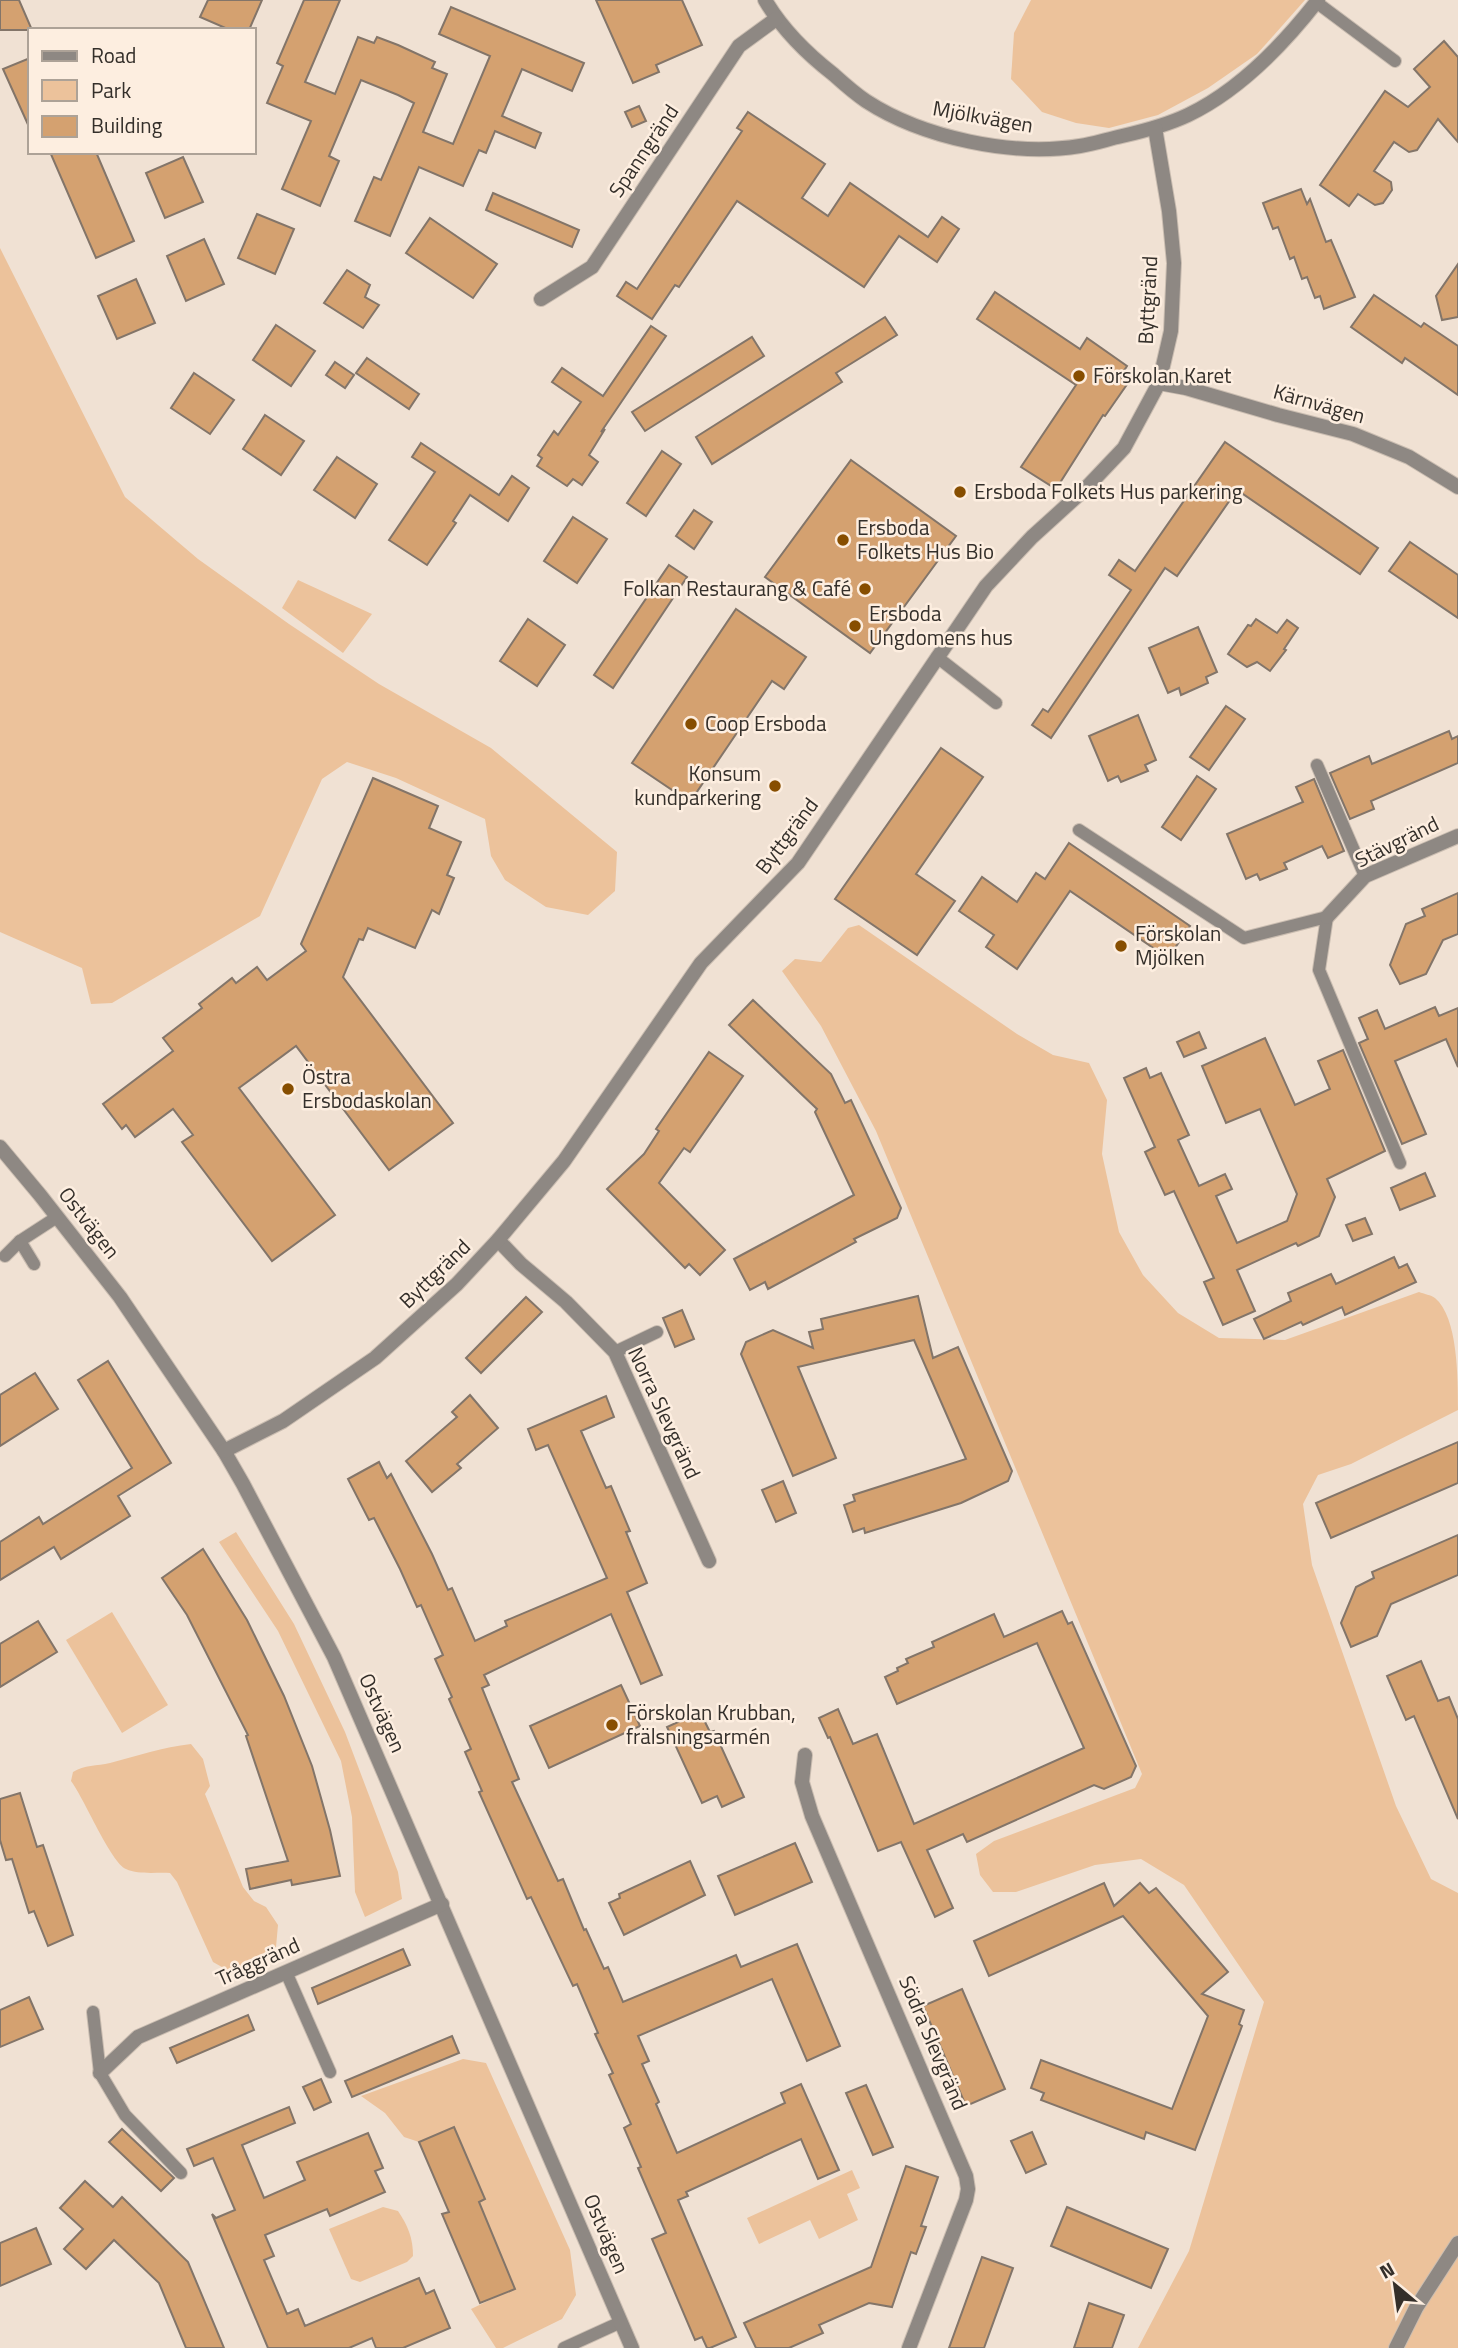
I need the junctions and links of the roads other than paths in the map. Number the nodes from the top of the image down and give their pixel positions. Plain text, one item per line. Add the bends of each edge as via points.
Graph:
1 (765, 0) edge
2 (1317, 1) edge
3 (776, 19) junction
4 (1395, 61) dead end
5 (1155, 128) junction
6 (541, 299) dead end
7 (1159, 383) junction
8 (1458, 488) edge
9 (937, 657) junction
10 (996, 703) dead end
11 (1317, 765) dead end
12 (1079, 830) dead end
13 (1458, 836) edge
14 (1365, 876) junction
15 (1326, 917) junction
16 (0, 1147) edge
17 (1400, 1163) dead end
18 (57, 1217) junction
19 (498, 1240) junction
20 (20, 1241) junction
21 (5, 1256) dead end
22 (34, 1264) dead end
23 (657, 1332) dead end
24 (615, 1352) junction
25 (224, 1451) junction
26 (709, 1561) dead end
27 (805, 1755) dead end
28 (442, 1904) junction
29 (286, 1972) junction
30 (93, 2012) dead end
31 (330, 2072) dead end
32 (100, 2073) junction
33 (181, 2173) dead end
34 (1458, 2243) edge
35 (621, 2322) junction
36 (564, 2348) edge
37 (632, 2348) edge
38 (909, 2348) edge
39 (1396, 2348) edge

1 - 3 street, Mjölkvägen
2 - 4 lane
2 - 5 street, Mjölkvägen via 1297,28 1228,90 1189,115
3 - 5 street, Mjölkvägen via 815,60 866,101 913,125 953,137 1033,149 1080,146
3 - 6 street, Spanngränd via 739,46 592,267
5 - 7 street, Byttgränd via 1174,263 1171,331
7 - 8 street, Kärnvägen via 1353,434 1409,457
7 - 9 street, Byttgränd via 1124,448 986,586
9 - 10 lane
9 - 19 street, Byttgränd via 797,863 701,963 564,1160
11 - 14 lane
12 - 15 lane via 1244,939
13 - 14 street, Stävgränd
14 - 15 street, Stävgränd
15 - 17 lane via 1319,970
16 - 18 street, Ostvägen
18 - 20 lane
18 - 25 street, Ostvägen via 120,1297
19 - 24 street, Norra Slevgränd
19 - 25 street, Byttgränd via 375,1358 283,1421
20 - 21 lane
20 - 22 lane
23 - 24 lane
24 - 26 street, Norra Slevgränd
25 - 28 street, Ostvägen via 334,1657
27 - 38 street, Södra Slevgränd via 802,1782 812,1816 966,2176 966,2200
28 - 29 street, Tråggränd
28 - 35 street, Ostvägen
29 - 31 lane
29 - 32 street, Tråggränd via 138,2037
30 - 32 lane
32 - 33 lane via 125,2115
34 - 39 street
35 - 36 lane
35 - 37 street, Ostvägen

